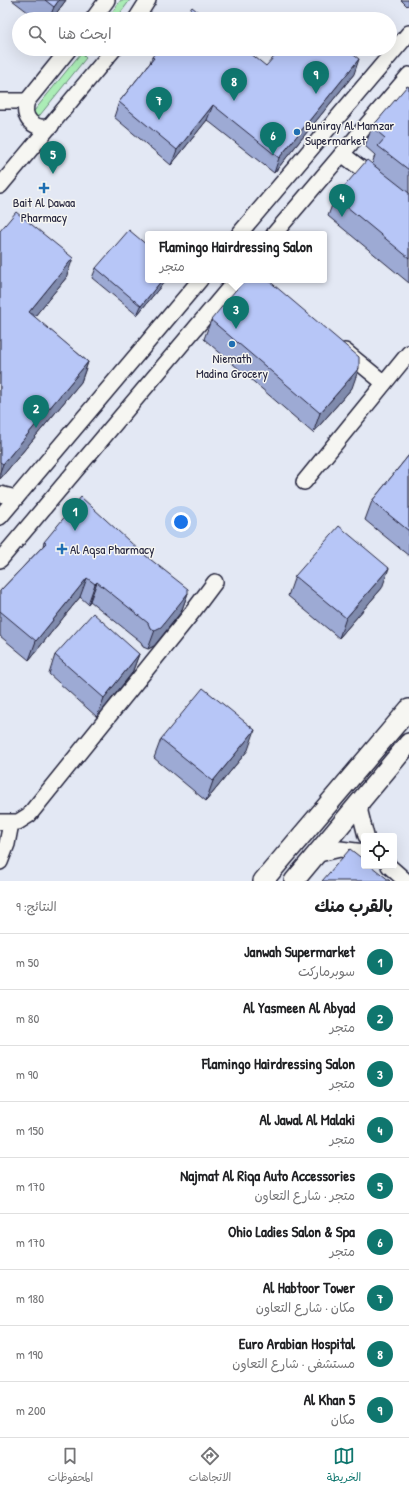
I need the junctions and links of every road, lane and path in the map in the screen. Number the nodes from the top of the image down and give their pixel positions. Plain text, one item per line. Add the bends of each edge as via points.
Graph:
1 (107, 0) edge
2 (148, 0) edge
3 (98, 12) edge
4 (140, 12) edge
5 (409, 33) edge
6 (397, 47) edge
7 (63, 56) edge
8 (108, 56) edge
9 (390, 56) edge
10 (409, 74) edge
11 (0, 101) edge
12 (27, 101) junction
13 (51, 126) junction
14 (342, 154) junction
15 (0, 186) edge
16 (385, 187) edge
17 (242, 231) edge
18 (277, 231) edge
19 (197, 283) edge
20 (233, 283) edge
21 (336, 344) edge
22 (409, 353) edge
23 (384, 383) junction
24 (304, 482) dead end
25 (0, 494) edge
26 (16, 498) junction
27 (0, 517) edge
28 (0, 560) edge
29 (215, 582) dead end
30 (409, 709) edge
31 (409, 743) edge
32 (361, 800) junction
33 (6, 822) edge
34 (365, 833) edge
35 (361, 852) edge
36 (315, 855) junction
37 (0, 862) edge
38 (392, 869) edge
39 (263, 881) edge
40 (294, 881) edge
41 (406, 881) edge

1 - 3 street
2 - 4 street
5 - 6 street
7 - 12 street
8 - 13 street
9 - 17 street
10 - 14 street
11 - 12 street
12 - 13 street via 25,112 30,122 40,128
13 - 15 street
14 - 16 street
14 - 18 street
19 - 26 street
20 - 28 street
21 - 23 street
22 - 23 street
23 - 24 street
25 - 26 street
26 - 27 street
29 - 33 street via 29,815 24,819
30 - 39 main road
31 - 32 main road
32 - 34 street via 360,812
32 - 36 main road
33 - 37 street via 7,844
35 - 36 street via 340,850
36 - 40 main road
38 - 41 street

